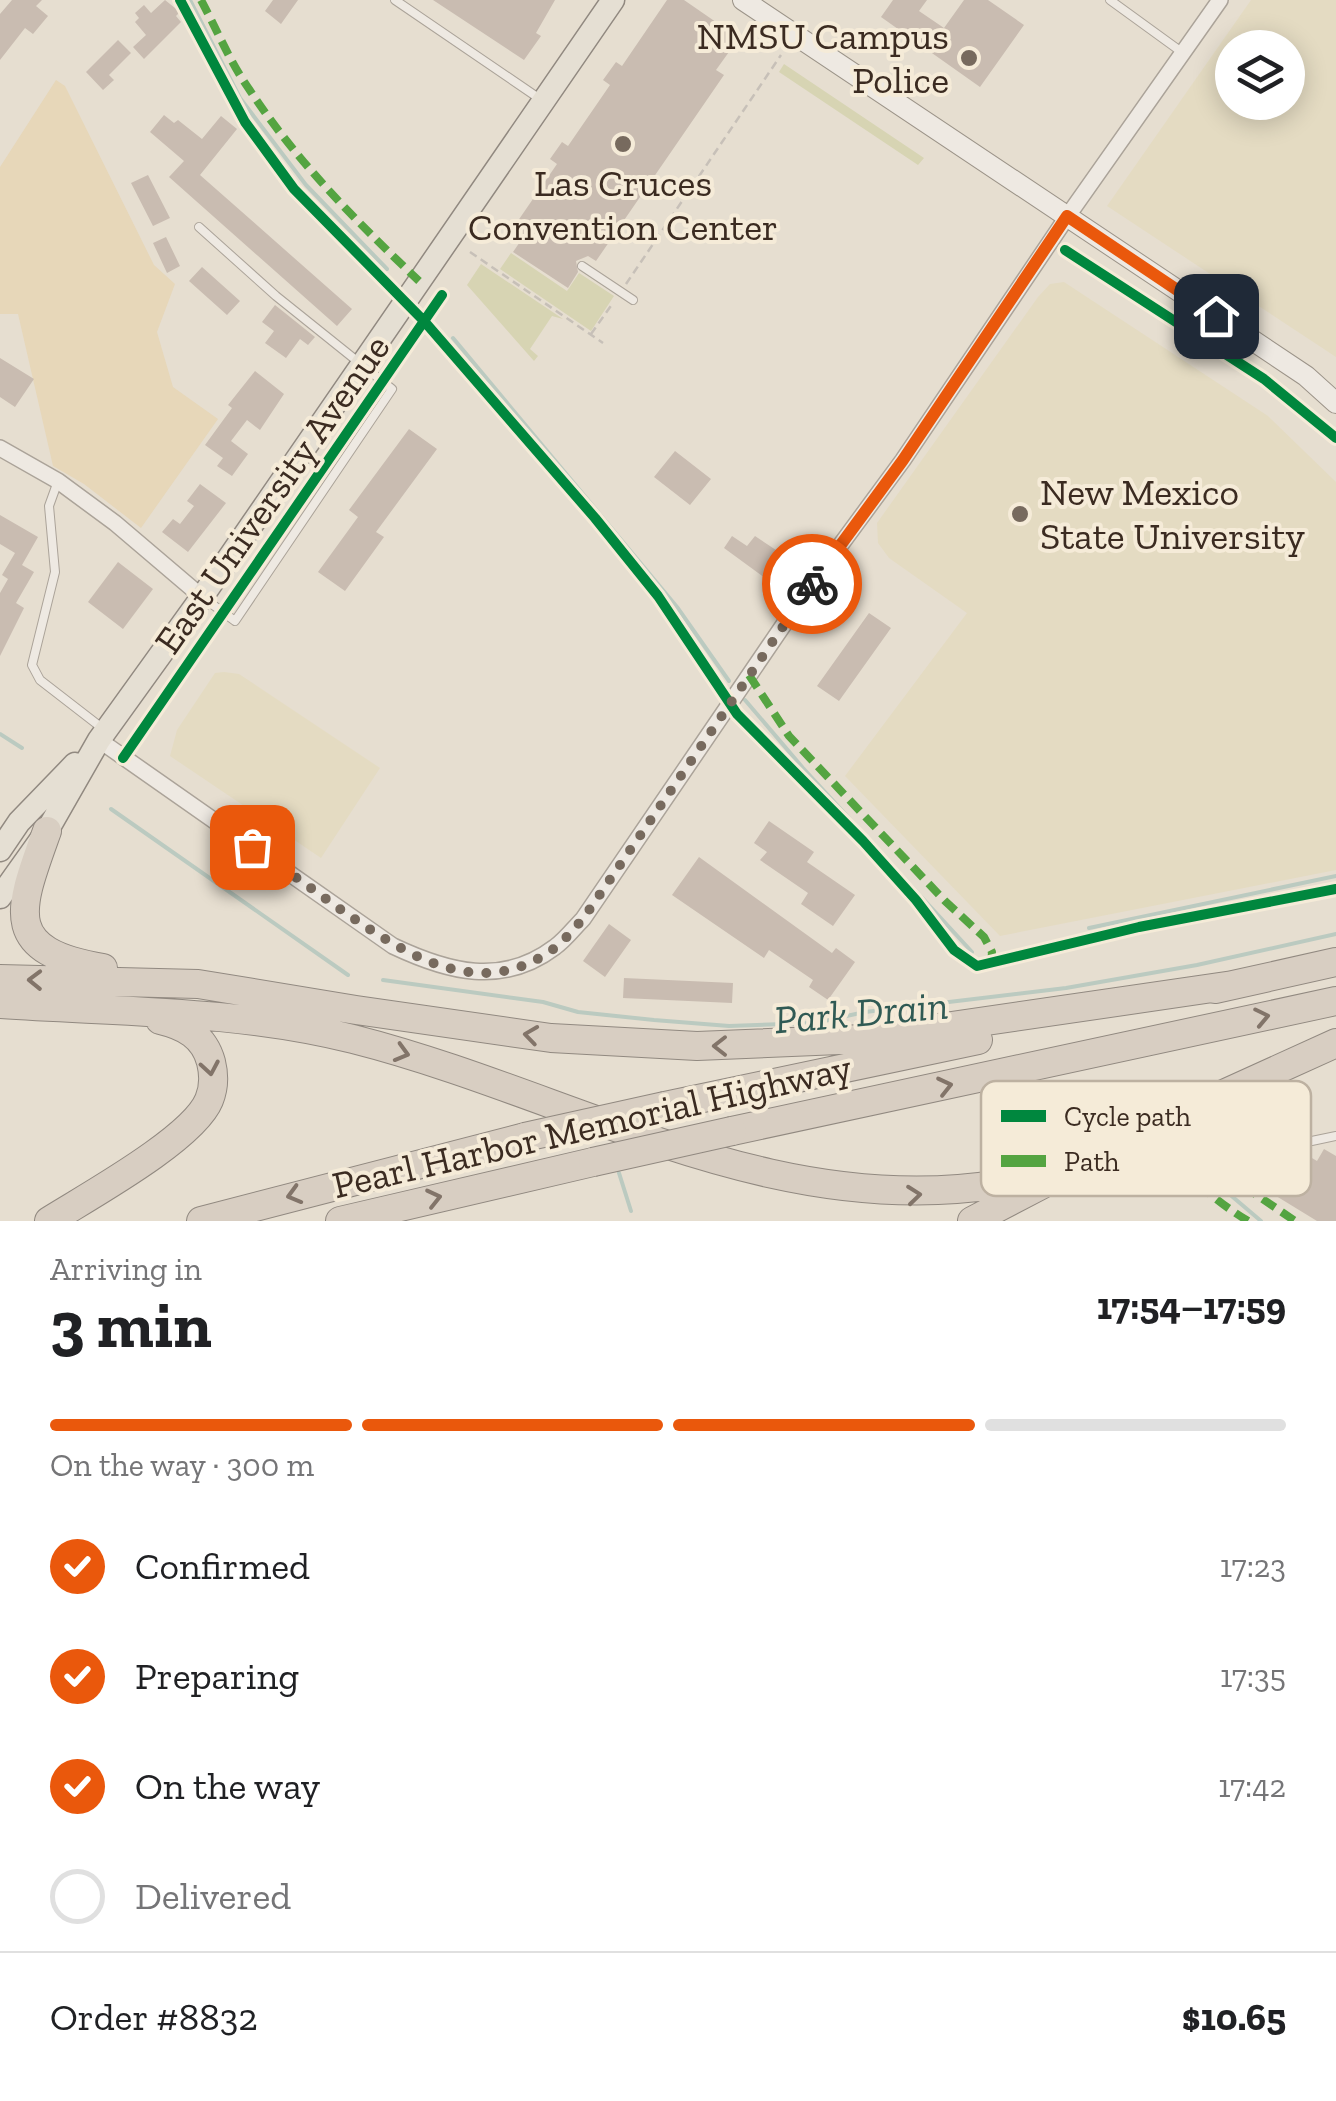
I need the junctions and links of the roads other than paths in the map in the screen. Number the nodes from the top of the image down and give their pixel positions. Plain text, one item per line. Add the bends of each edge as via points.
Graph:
1 (395, 0) edge
2 (613, 0) edge
3 (743, 0) edge
4 (1110, 0) edge
5 (1220, 0) edge
6 (1183, 53) junction
7 (543, 101) junction
8 (1067, 216) junction
9 (198, 227) dead end
10 (582, 266) dead end
11 (633, 300) dead end
12 (362, 366) junction
13 (1336, 403) edge
14 (0, 448) edge
15 (58, 482) junction
16 (202, 597) junction
17 (102, 735) junction
18 (47, 831) junction
19 (0, 850) edge
20 (0, 897) edge
21 (1336, 962) edge
22 (198, 984) junction
23 (1233, 985) junction
24 (1, 998) edge
25 (1336, 1001) edge
26 (104, 1011) junction
27 (1336, 1043) edge
28 (1251, 1081) edge
29 (1336, 1136) edge
30 (1311, 1141) edge
31 (981, 1187) edge
32 (1020, 1196) edge
33 (50, 1221) edge
34 (201, 1221) edge
35 (340, 1221) edge
36 (972, 1221) edge

1 - 7 lane
2 - 7 main road, East University Avenue
3 - 8 street
4 - 6 lane
5 - 6 street
6 - 8 street
7 - 12 main road, East University Avenue
8 - 13 street via 1306,376
8 - 17 street via 583,919 555,948 515,968 472,974 433,965 394,946
9 - 12 lane
10 - 11 lane
12 - 16 main road, East University Avenue
12 - 16 lane via 392,389 235,620
14 - 15 street
15 - 16 street
15 - 17 lane via 49,506 55,572 32,665
16 - 17 main road, East University Avenue
17 - 18 main road, East University Avenue
17 - 19 main road, East University Avenue
18 - 20 main road, East University Avenue
18 - 22 highway via 23,901 28,928 46,951 82,965
21 - 23 highway, Pearl Harbor Memorial Highway
23 -> 22 highway via 863,1040 697,1046 551,1038
22 -> 24 highway
23 -> 34 highway, Pearl Harbor Memorial Highway, bridge via 524,1137
24 - 26 highway
35 -> 25 highway, Pearl Harbor Memorial Highway, bridge
26 -> 31 highway via 261,1022 354,1039 738,1174 803,1189 867,1196
26 -> 33 highway via 185,1027 199,1039 213,1070 209,1099 170,1140
27 - 28 highway
29 - 30 lane
32 - 36 highway

